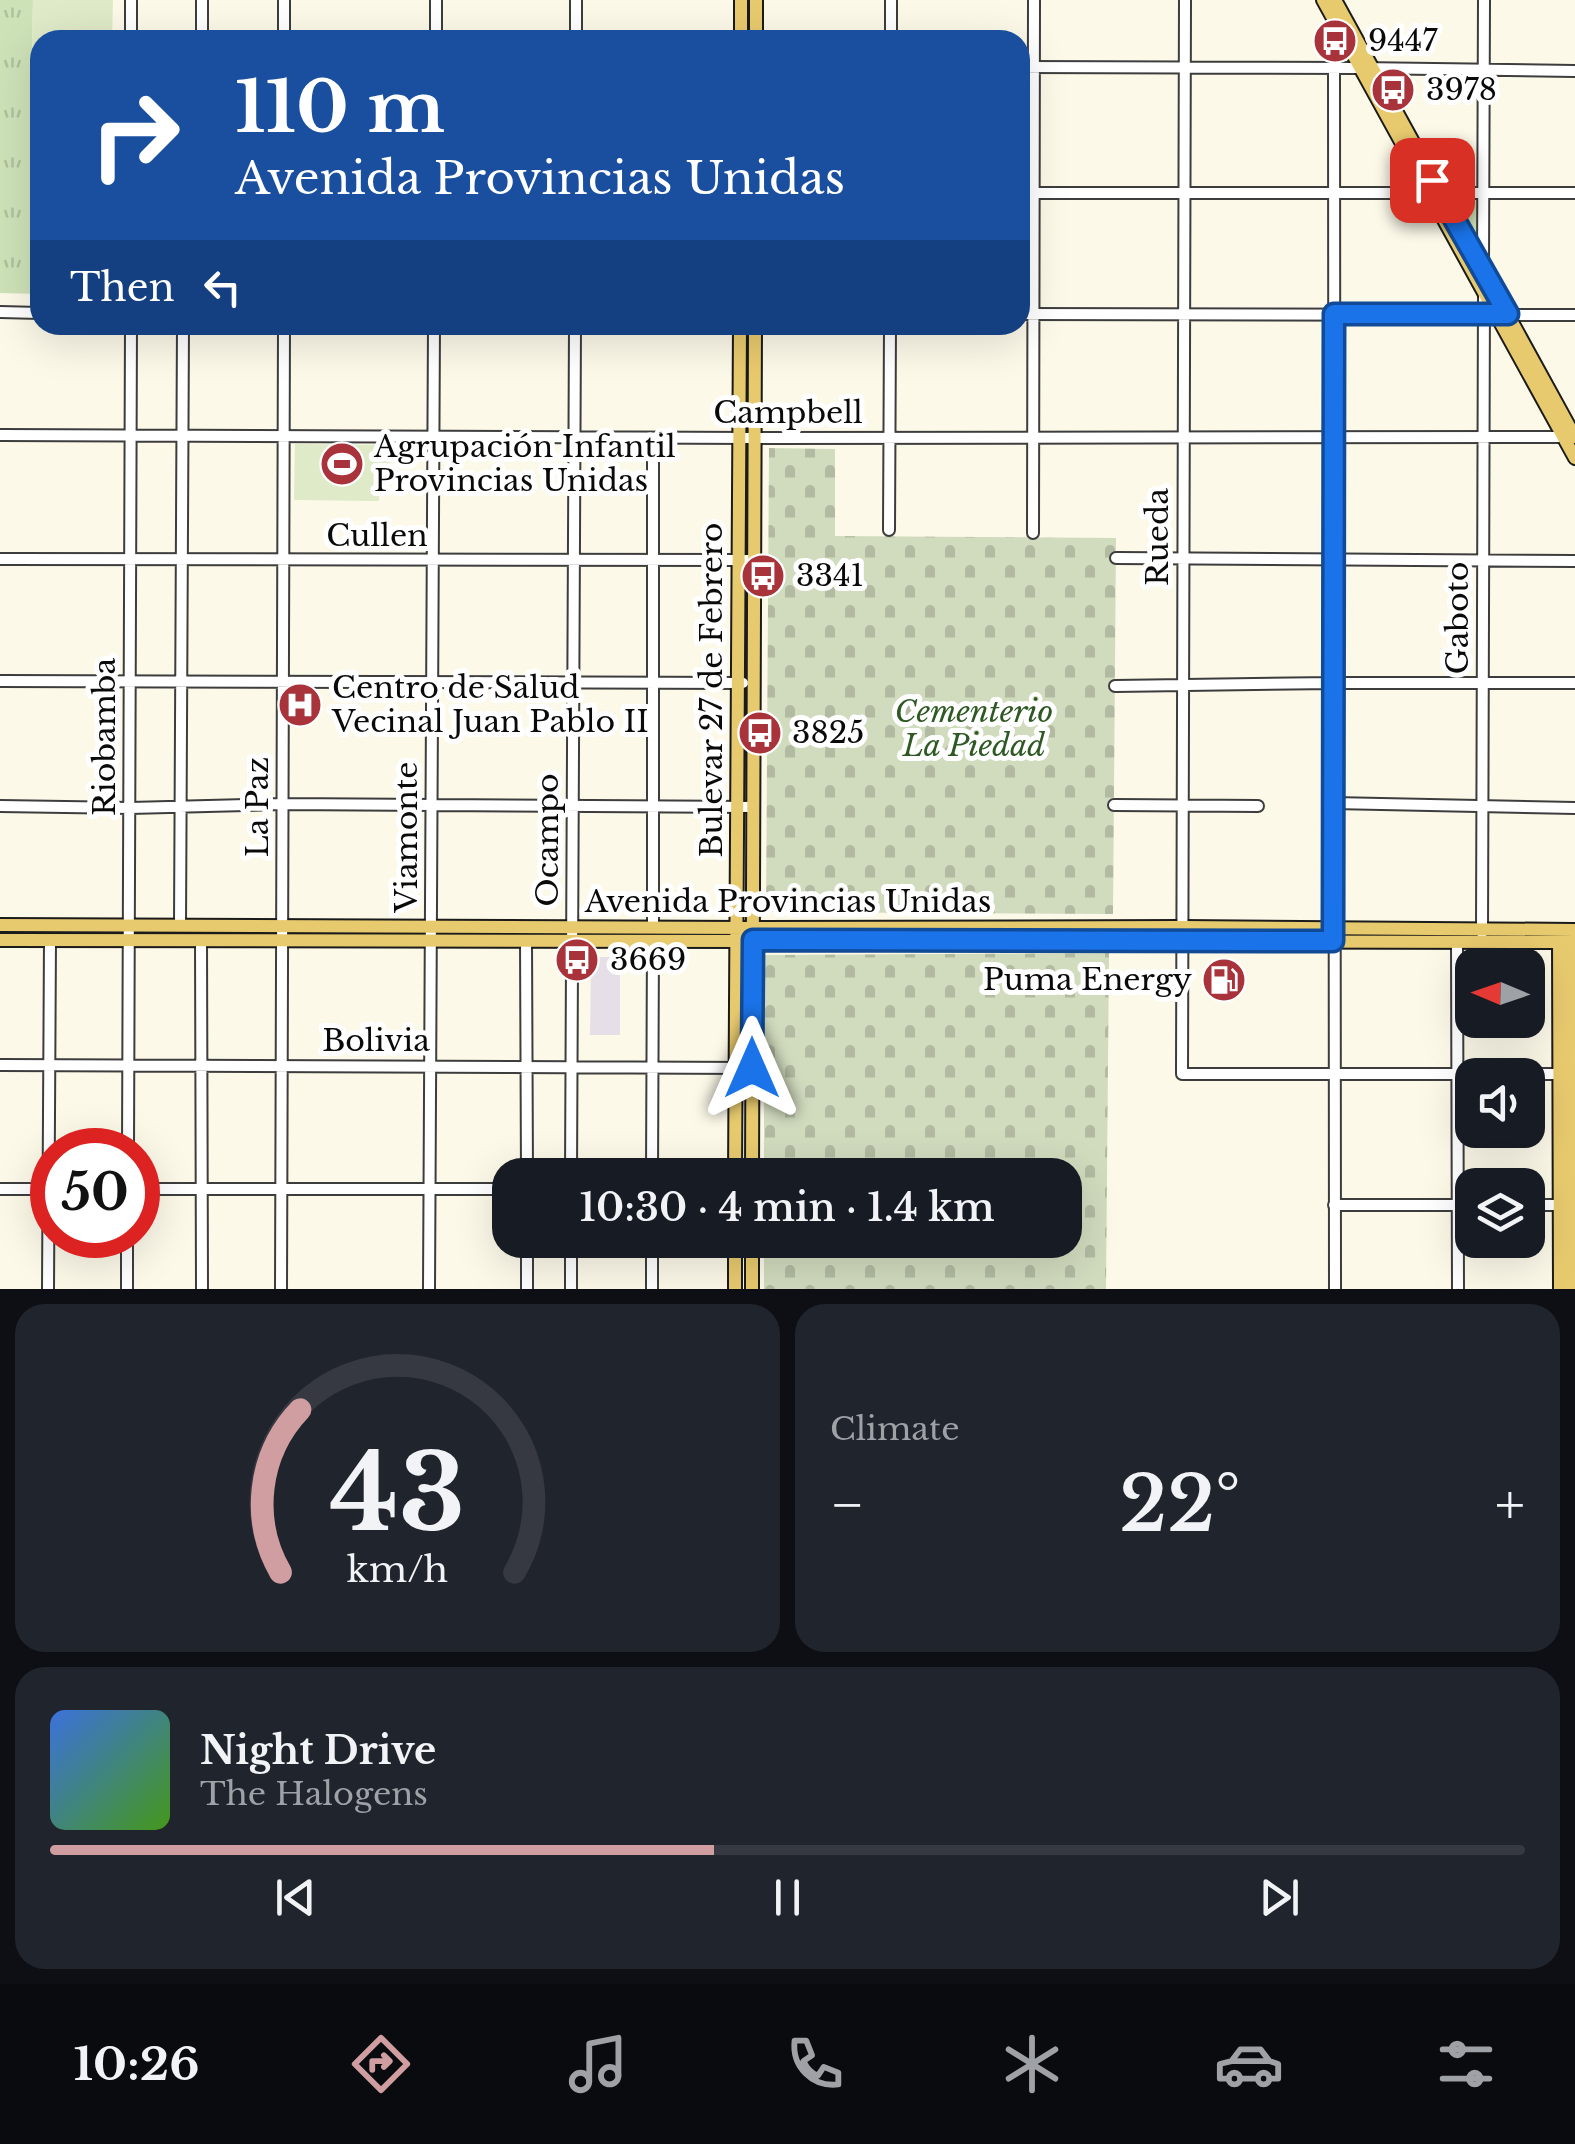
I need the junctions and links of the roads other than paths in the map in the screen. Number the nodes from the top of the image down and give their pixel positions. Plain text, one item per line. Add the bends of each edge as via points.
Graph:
1 (131, 0) edge
2 (202, 0) edge
3 (284, 0) edge
4 (436, 0) edge
5 (576, 0) edge
6 (741, 0) edge
7 (756, 0) edge
8 (892, 0) edge
9 (1034, 0) edge
10 (1185, 0) edge
11 (1323, 0) edge
12 (1335, 0) edge
13 (1484, 0) edge
14 (131, 30) edge
15 (202, 30) edge
16 (284, 30) edge
17 (436, 30) edge
18 (576, 30) edge
19 (741, 30) edge
20 (756, 30) edge
21 (891, 30) edge
22 (1030, 68) edge
23 (1034, 68) junction
24 (1184, 68) junction
25 (1334, 68) junction
26 (1366, 68) junction
27 (1484, 70) junction
28 (1575, 71) edge
29 (1033, 192) junction
30 (1184, 192) junction
31 (1334, 192) junction
32 (1434, 193) junction
33 (1483, 193) junction
34 (1575, 194) edge
35 (1482, 268) junction
36 (0, 312) edge
37 (30, 312) edge
38 (1033, 314) junction
39 (1184, 314) junction
40 (1334, 314) junction
41 (1496, 314) junction
42 (1575, 315) edge
43 (131, 335) edge
44 (183, 335) edge
45 (284, 335) edge
46 (434, 335) edge
47 (575, 335) edge
48 (740, 335) edge
49 (755, 335) edge
50 (890, 335) edge
51 (0, 435) edge
52 (130, 436) junction
53 (182, 436) junction
54 (284, 436) junction
55 (434, 437) junction
56 (575, 437) junction
57 (1333, 437) junction
58 (1483, 437) junction
59 (1569, 437) edge
60 (652, 438) junction
61 (738, 438) junction
62 (754, 438) junction
63 (890, 438) junction
64 (1033, 438) junction
65 (1184, 438) junction
66 (1575, 458) edge
67 (889, 530) dead end
68 (1032, 534) dead end
69 (1183, 557) junction
70 (1116, 558) dead end
71 (1333, 559) junction
72 (0, 560) edge
73 (130, 560) junction
74 (182, 560) junction
75 (575, 560) junction
76 (653, 560) junction
77 (738, 560) junction
78 (754, 560) junction
79 (1483, 560) junction
80 (283, 561) junction
81 (433, 561) junction
82 (1575, 562) edge
83 (0, 681) edge
84 (130, 681) junction
85 (181, 682) junction
86 (283, 682) junction
87 (432, 682) junction
88 (574, 682) junction
89 (1575, 682) edge
90 (653, 683) junction
91 (738, 683) junction
92 (754, 683) junction
93 (1333, 683) junction
94 (1483, 683) junction
95 (1183, 685) junction
96 (1115, 686) dead end
97 (283, 804) junction
98 (1333, 804) junction
99 (432, 805) junction
100 (1114, 805) dead end
101 (0, 806) edge
102 (180, 806) junction
103 (573, 806) junction
104 (653, 806) junction
105 (1183, 806) junction
106 (1258, 806) dead end
107 (1483, 806) junction
108 (737, 807) junction
109 (753, 807) junction
110 (130, 808) junction
111 (1575, 808) edge
112 (0, 925) edge
113 (180, 926) junction
114 (130, 933) junction
115 (282, 933) junction
116 (431, 933) junction
117 (1182, 933) junction
118 (573, 934) junction
119 (653, 934) junction
120 (736, 934) junction
121 (753, 934) junction
122 (1333, 934) junction
123 (1482, 936) junction
124 (1568, 936) edge
125 (0, 940) edge
126 (50, 940) junction
127 (201, 940) junction
128 (526, 940) junction
129 (1457, 941) junction
130 (1457, 1058) edge
131 (0, 1064) edge
132 (50, 1065) junction
133 (129, 1065) junction
134 (202, 1066) junction
135 (282, 1066) junction
136 (430, 1066) junction
137 (526, 1067) junction
138 (572, 1067) junction
139 (652, 1067) junction
140 (736, 1068) junction
141 (752, 1068) junction
142 (1334, 1074) junction
143 (1455, 1074) edge
144 (1568, 1074) edge
145 (51, 1128) edge
146 (128, 1128) edge
147 (527, 1158) edge
148 (572, 1158) edge
149 (652, 1158) edge
150 (735, 1158) edge
151 (752, 1158) edge
152 (0, 1189) edge
153 (30, 1189) edge
154 (160, 1189) edge
155 (202, 1189) junction
156 (282, 1189) junction
157 (430, 1189) junction
158 (492, 1189) edge
159 (1455, 1205) edge
160 (1568, 1205) edge
161 (1334, 1206) junction
162 (49, 1258) edge
163 (128, 1258) edge
164 (527, 1258) edge
165 (571, 1258) edge
166 (652, 1258) edge
167 (735, 1258) edge
168 (752, 1258) edge
169 (1458, 1258) edge
170 (48, 1289) edge
171 (127, 1289) edge
172 (202, 1289) edge
173 (281, 1289) edge
174 (430, 1289) edge
175 (527, 1289) edge
176 (571, 1289) edge
177 (652, 1289) edge
178 (735, 1289) edge
179 (752, 1289) edge
180 (1335, 1289) edge
181 (1458, 1289) edge
182 (1560, 1289) edge
183 (1570, 1289) edge

1 - 14 street
2 - 15 street
3 - 16 street
4 - 17 street
5 - 18 street
6 - 19 main road
7 - 20 main road
8 - 21 street
9 - 23 street
10 - 24 street, Rueda
11 - 26 main road
12 - 26 main road
13 - 27 street
22 - 23 street
23 - 24 street
23 - 29 street
24 - 25 street
24 - 30 street, Rueda
25 - 26 street
25 - 31 street
26 - 27 street
26 - 32 main road
27 - 28 street
27 - 33 street
29 - 30 street
29 - 38 street
30 - 31 street
30 - 39 street, Rueda
31 - 32 street
31 - 40 street
32 - 33 street
32 - 35 main road
32 - 41 main road
33 - 34 street
33 - 35 street
35 - 41 main road
36 - 37 street
38 - 39 street
38 - 64 street
39 - 40 street
39 - 65 street, Rueda
40 - 41 street
40 - 57 street
41 - 42 street
41 - 58 street, Gaboto
41 - 59 main road
43 - 52 street, Riobamba
44 - 53 street
45 - 54 street, La Paz
46 - 55 street, Viamonte
47 - 56 street, Ocampo
48 - 61 main road, Bulevar 27 de Febrero
49 - 62 main road, Bulevar 27 de Febrero
50 - 63 street
51 - 52 street, Campbell
52 - 53 street, Campbell
52 - 73 street, Riobamba
53 - 54 street, Campbell
53 - 74 street
54 - 55 street, Campbell
54 - 80 street, La Paz
55 - 56 street, Campbell
55 - 81 street, Viamonte
56 - 60 street, Campbell
56 - 75 street, Ocampo
57 - 58 street, Campbell
57 - 65 street, Campbell
57 - 71 street
58 - 59 street, Campbell
58 - 79 street, Gaboto
59 - 66 main road
60 - 61 street, Campbell
60 - 76 street
61 - 62 street, Campbell
61 - 77 main road, Bulevar 27 de Febrero
62 - 63 street, Campbell
62 - 78 main road, Bulevar 27 de Febrero
63 - 64 street, Campbell
63 - 67 street
64 - 65 street, Campbell
64 - 68 street
65 - 69 street, Rueda
69 - 70 street
69 - 71 street
69 - 95 street, Rueda
71 - 79 street
71 - 93 street
72 - 73 street, Cullen
73 - 74 street, Cullen
73 - 84 street, Riobamba
74 - 80 street, Cullen
74 - 85 street
75 - 76 street, Cullen
75 - 81 street, Cullen
75 - 88 street, Ocampo
76 - 77 street, Cullen
76 - 90 street
77 - 78 street, Cullen
77 - 91 main road, Bulevar 27 de Febrero
78 - 92 main road, Bulevar 27 de Febrero
79 - 82 street
79 - 94 street, Gaboto
80 - 81 street, Cullen
80 - 86 street, La Paz
81 - 87 street, Viamonte
83 - 84 street
84 - 85 street
84 - 110 street, Riobamba
85 - 86 street
85 - 102 street
86 - 87 street
86 - 97 street, La Paz
87 - 88 street
87 - 99 street, Viamonte
88 - 90 street
88 - 103 street, Ocampo
89 - 94 street
90 - 91 street
90 - 104 street
91 - 92 street
91 - 108 main road, Bulevar 27 de Febrero
92 - 109 main road, Bulevar 27 de Febrero
93 - 94 street
93 - 95 street
93 - 98 street
94 - 107 street, Gaboto
95 - 96 street
95 - 105 street, Rueda
97 - 99 street
97 - 102 street
97 - 115 street, La Paz
98 - 107 street
98 - 122 street
99 - 103 street
99 - 116 street, Viamonte
100 - 105 street
101 - 110 street
102 - 110 street
102 - 113 street
103 - 104 street
103 - 118 street, Ocampo
104 - 108 street
104 - 119 street
105 - 106 street
105 - 117 street, Rueda
107 - 111 street
107 - 123 street, Gaboto
108 - 109 street
108 - 120 main road, Bulevar 27 de Febrero
109 - 121 main road, Bulevar 27 de Febrero
110 - 114 street, Riobamba
112 - 114 main road, Avenida Provincias Unidas
113 - 114 main road, Avenida Provincias Unidas
113 - 115 main road, Avenida Provincias Unidas
114 - 126 main road, Avenida Provincias Unidas
114 - 127 main road, Avenida Provincias Unidas
114 - 133 street, Riobamba
115 - 116 main road, Avenida Provincias Unidas
115 - 127 main road, Avenida Provincias Unidas
115 - 135 street, La Paz
116 - 118 main road, Avenida Provincias Unidas
116 - 128 main road, Avenida Provincias Unidas
116 - 136 street, Viamonte
117 - 121 main road, Avenida Provincias Unidas
117 - 122 main road, Avenida Provincias Unidas
117 - 142 street, Rueda via 1182,1074
118 - 119 main road, Avenida Provincias Unidas
118 - 128 main road, Avenida Provincias Unidas
118 - 138 street, Ocampo
119 - 120 main road, Avenida Provincias Unidas
119 - 139 street
120 - 121 main road, Avenida Provincias Unidas
120 - 140 main road, Bulevar 27 de Febrero
121 - 141 main road, Bulevar 27 de Febrero
122 - 123 main road, Avenida Provincias Unidas
122 - 129 main road, Avenida Provincias Unidas
122 - 142 street
123 - 124 main road, Avenida Provincias Unidas
123 - 129 main road, Avenida Provincias Unidas
124 - 144 main road
125 - 126 main road, Avenida Provincias Unidas
126 - 132 street
127 - 134 street
128 - 137 street
129 - 130 street
131 - 132 street, Bolivia
132 - 133 street, Bolivia
132 - 145 street
133 - 134 street, Bolivia
133 - 146 street, Riobamba
134 - 135 street, Bolivia
134 - 155 street
135 - 136 street, Bolivia
135 - 156 street, La Paz
136 - 137 street, Bolivia
136 - 157 street, Viamonte
137 - 138 street, Bolivia
137 - 147 street
138 - 139 street, Bolivia
138 - 148 street, Ocampo
139 - 140 street, Bolivia
139 - 149 street
140 - 141 street, Bolivia
140 - 150 main road, Bulevar 27 de Febrero
141 - 151 main road, Bulevar 27 de Febrero
142 - 143 street
142 - 161 street
144 - 160 main road
152 - 153 street
154 - 155 street
155 - 156 street
155 - 172 street
156 - 157 street
156 - 173 street, La Paz
157 - 158 street
157 - 174 street, Viamonte
159 - 161 street
160 - 182 main road
160 - 183 main road
161 - 180 street
162 - 170 street
163 - 171 street
164 - 175 street
165 - 176 street
166 - 177 street
167 - 178 main road
168 - 179 main road
169 - 181 street

